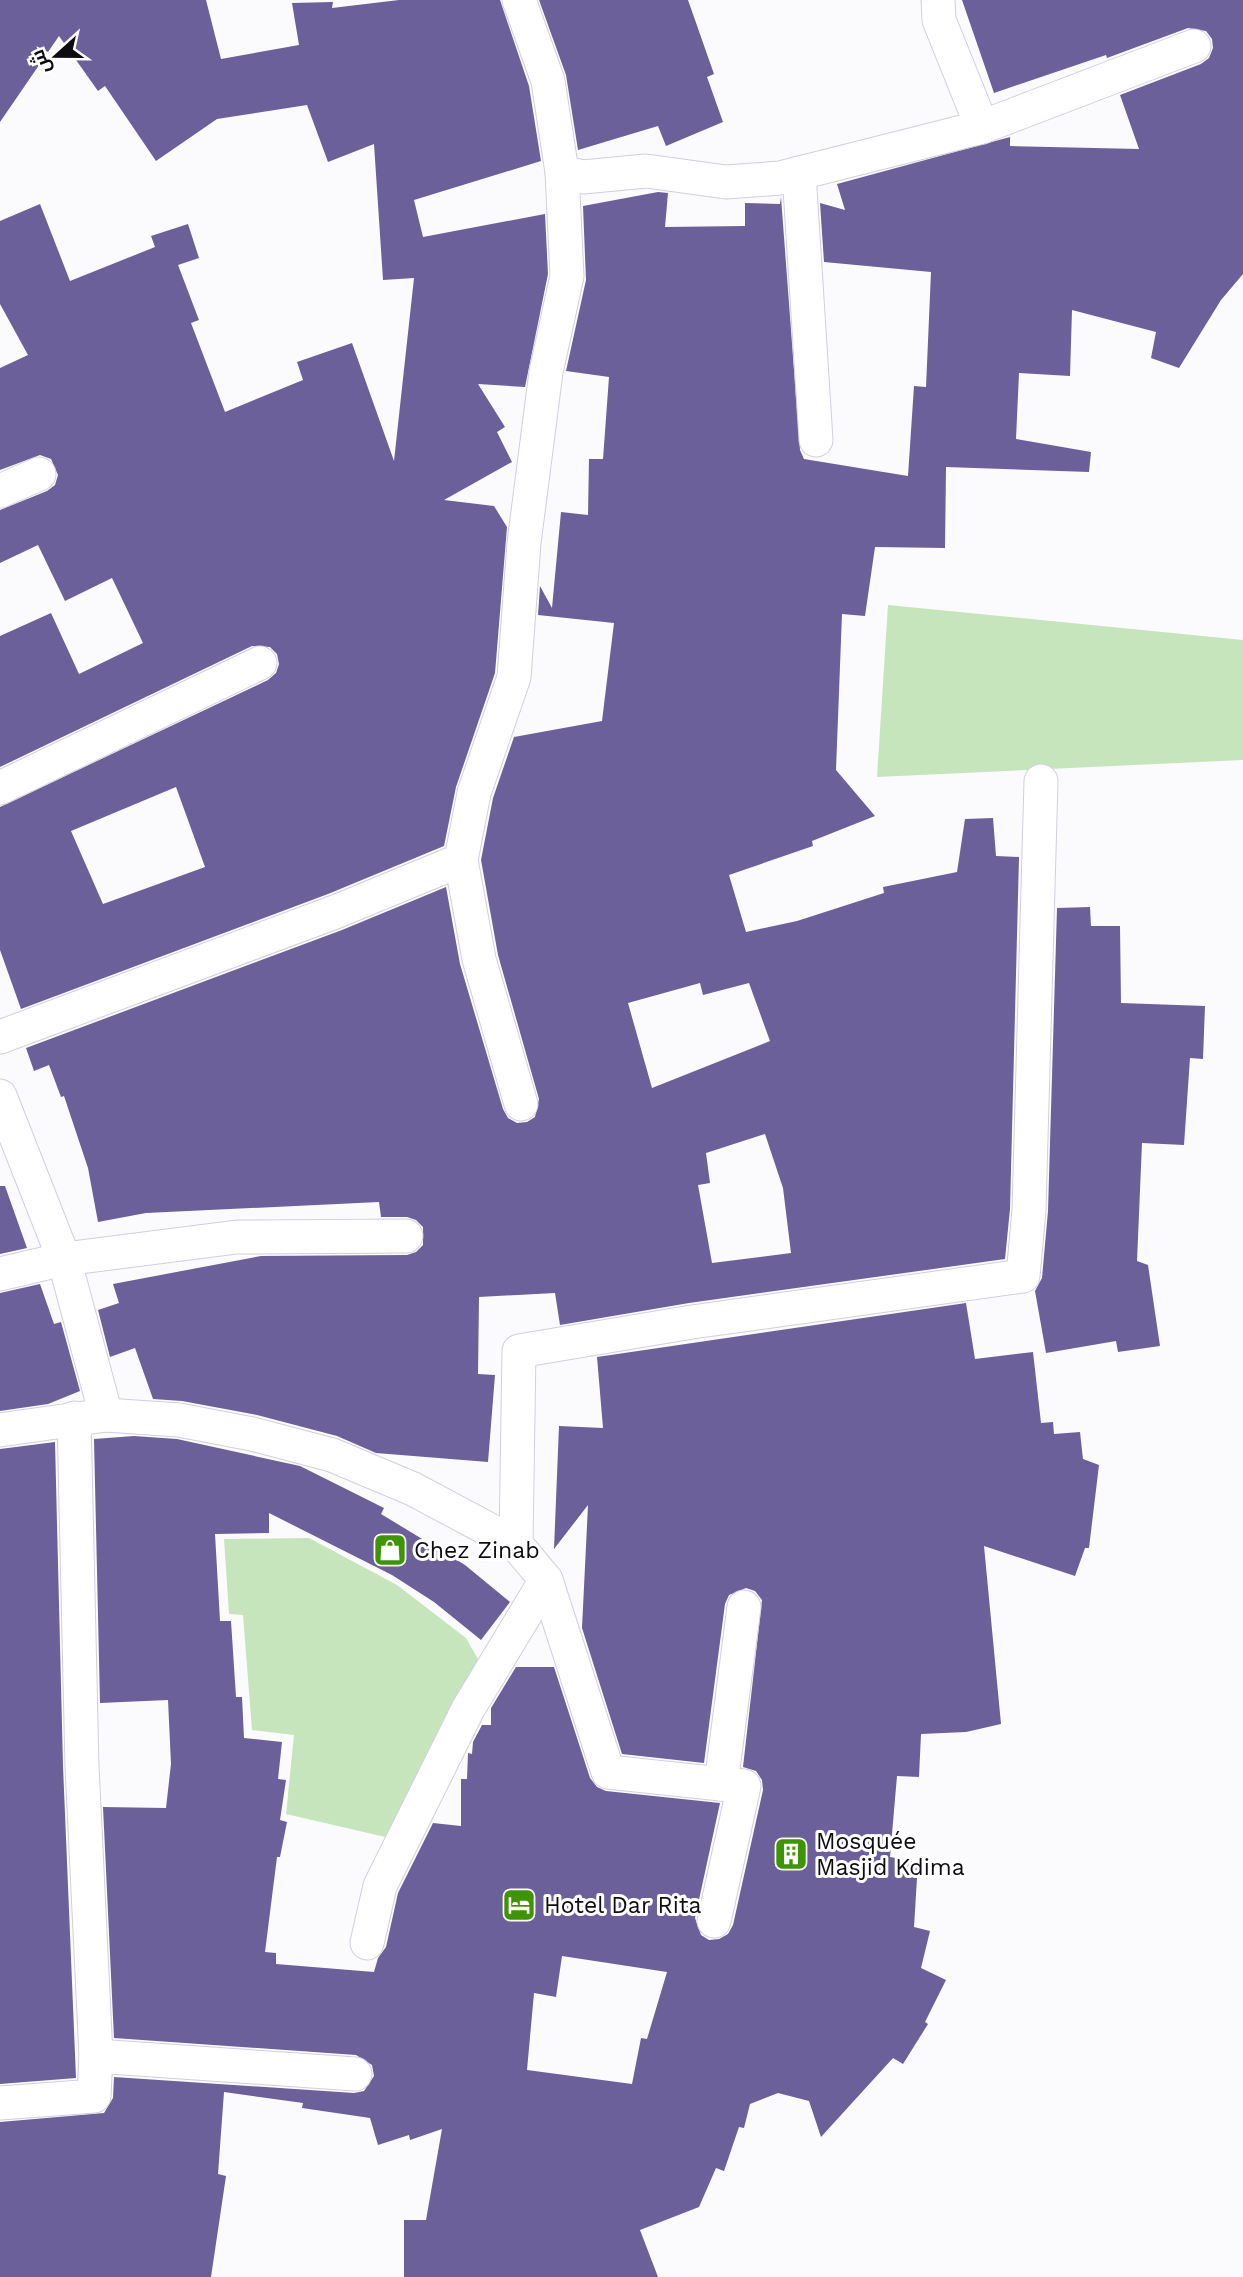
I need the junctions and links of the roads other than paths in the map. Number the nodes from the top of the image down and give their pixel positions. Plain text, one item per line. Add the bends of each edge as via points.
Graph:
1 (519, 0) edge
2 (938, 0) edge
3 (1194, 46) dead end
4 (982, 127) junction
5 (562, 172) junction
6 (799, 173) junction
7 (816, 440) dead end
8 (39, 474) dead end
9 (0, 491) edge
10 (260, 663) dead end
11 (1041, 781) dead end
12 (0, 788) edge
13 (461, 860) junction
14 (0, 1037) edge
15 (0, 1096) edge
16 (521, 1104) dead end
17 (406, 1236) dead end
18 (64, 1259) junction
19 (0, 1274) edge
20 (90, 1416) junction
21 (0, 1430) edge
22 (516, 1544) junction
23 (546, 1580) junction
24 (744, 1606) dead end
25 (721, 1784) junction
26 (715, 1921) dead end
27 (367, 1943) dead end
28 (96, 2056) junction
29 (355, 2074) dead end
30 (0, 2103) edge

1 - 5 street via 548,81
2 - 4 street via 940,20
3 - 4 street
4 - 6 street
5 - 6 street via 583,177 646,171 726,182
5 - 13 street via 567,275 546,372 524,543 514,677 474,793
6 - 7 street
8 - 9 street
10 - 12 street
11 - 22 street via 1029,1210 1023,1276 520,1351
13 - 14 street
13 - 16 street via 479,959
15 - 18 street
17 - 18 street via 237,1237
18 - 19 street
18 - 20 street
20 - 21 street
20 - 22 street via 179,1420 332,1455 412,1489
20 - 28 street via 82,1766
22 - 23 street
23 - 25 street via 608,1772
23 - 27 street via 468,1709 386,1874
24 - 25 street
25 - 26 street via 744,1786
28 - 29 street
28 - 30 street via 94,2096

